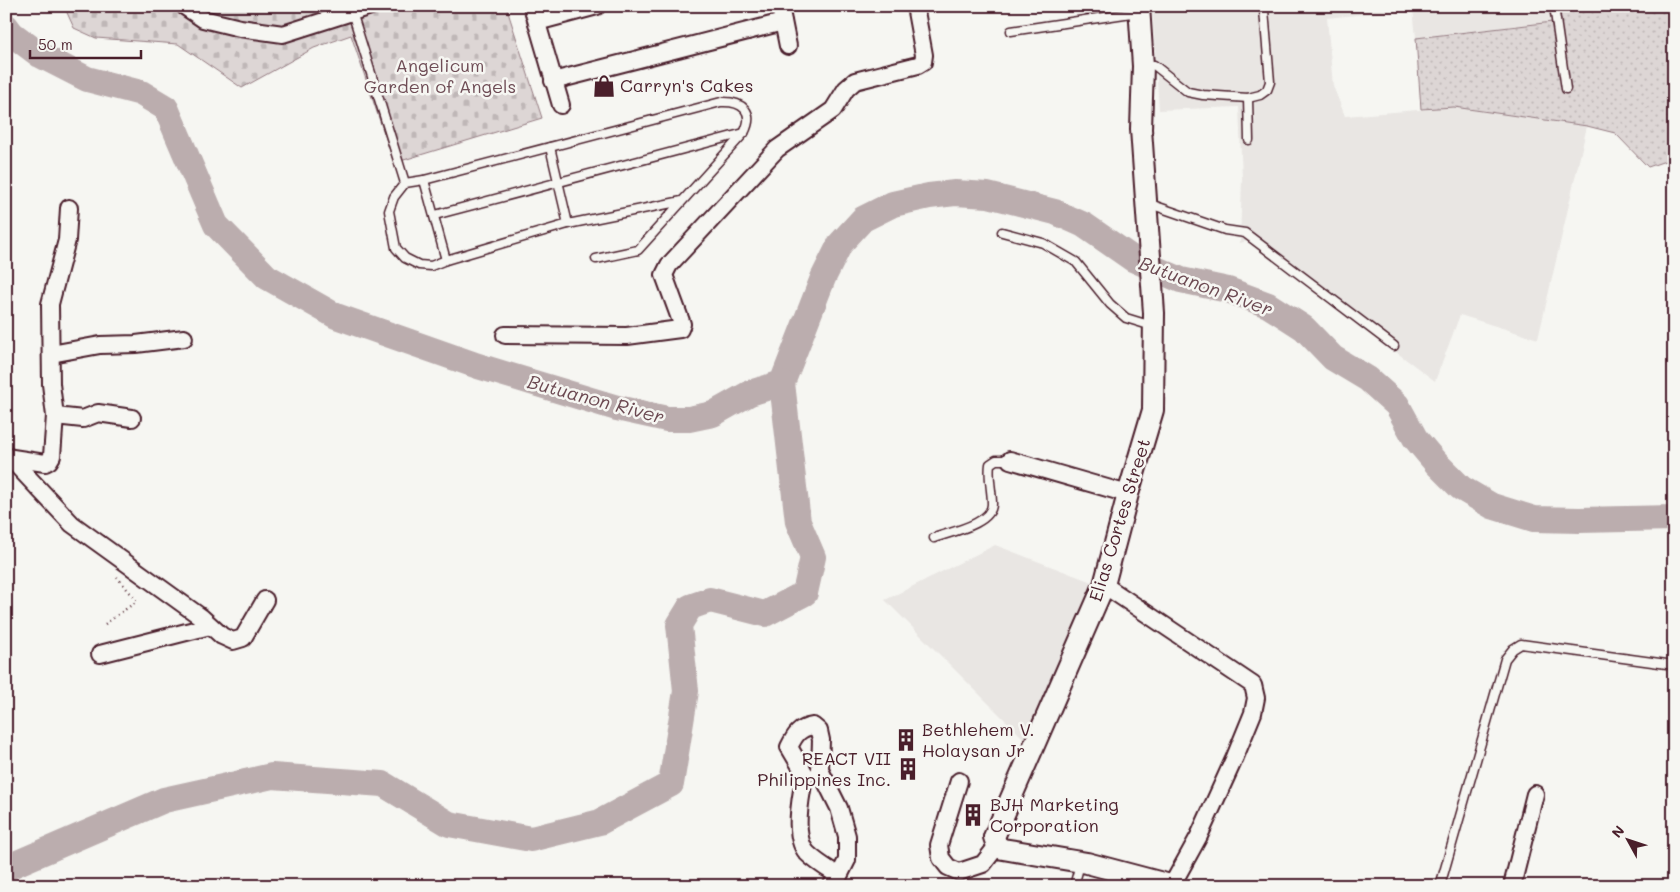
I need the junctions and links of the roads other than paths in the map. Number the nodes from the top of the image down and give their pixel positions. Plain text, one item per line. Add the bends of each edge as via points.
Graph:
1 (184, 6) edge
2 (371, 6) edge
3 (532, 6) edge
4 (598, 6) edge
5 (915, 6) edge
6 (1554, 6) edge
7 (1139, 9) edge
8 (1264, 10) dead end
9 (352, 12) junction
10 (782, 14) edge
11 (537, 22) junction
12 (1011, 31) dead end
13 (788, 46) dead end
14 (1143, 66) junction
15 (553, 82) junction
16 (1566, 89) dead end
17 (1248, 98) junction
18 (561, 105) dead end
19 (744, 133) junction
20 (1249, 140) dead end
21 (550, 147) junction
22 (424, 180) junction
23 (558, 182) junction
24 (405, 183) junction
25 (682, 201) junction
26 (1145, 202) junction
27 (69, 208) dead end
28 (434, 215) junction
29 (568, 224) junction
30 (1002, 232) dead end
31 (596, 259) dead end
32 (446, 260) junction
33 (1154, 320) junction
34 (505, 335) dead end
35 (184, 338) dead end
36 (1394, 346) dead end
37 (51, 354) junction
38 (55, 416) junction
39 (132, 418) dead end
40 (8, 457) edge
41 (1010, 460) joint
42 (1128, 494) junction
43 (934, 538) dead end
44 (1104, 585) junction
45 (265, 600) dead end
46 (210, 626) junction
47 (100, 654) dead end
48 (1674, 665) edge
49 (958, 781) dead end
50 (1535, 794) dead end
51 (998, 846) junction
52 (1080, 862) junction
53 (835, 881) edge
54 (1074, 886) edge
55 (1173, 886) edge
56 (1440, 886) edge
57 (1512, 886) edge

1 - 9 street via 203,19 283,34
2 - 9 street
3 - 11 street
4 - 11 street
5 - 34 street via 923,62 855,80 833,110 777,149 668,264 664,275 682,324 680,329 627,336
6 - 16 lane
7 - 12 lane
7 - 14 street, Elias Cortes Street
8 - 17 lane via 1270,82 1267,90
9 - 24 lane
10 - 13 street
10 - 15 street
11 - 15 street
14 - 17 lane via 1154,65 1188,92
14 - 26 street, Elias Cortes Street via 1141,129
15 - 18 street
17 - 20 lane
19 - 21 lane via 749,123 742,105 721,102
19 - 23 lane
19 - 25 lane
21 - 22 lane
21 - 23 lane
22 - 24 lane
22 - 28 lane
23 - 28 lane
23 - 29 lane
24 - 32 lane via 394,197 389,211 396,248 405,258 419,265 431,266
25 - 29 lane
25 - 31 lane via 638,250
26 - 33 street, Elias Cortes Street
26 - 36 lane via 1225,230 1245,233
27 - 37 street via 67,240 50,304
28 - 32 lane
29 - 32 lane
30 - 33 lane via 1043,243 1076,262 1110,304 1126,318
33 - 42 street, Elias Cortes Street via 1153,410
35 - 37 street via 100,345
37 - 38 street
38 - 39 street via 83,419 98,413
38 - 40 street via 49,462
40 - 46 street via 72,524
41 - 42 street
41 - 43 lane via 996,460 990,464 992,506 988,515 974,524
42 - 44 street, Elias Cortes Street
44 - 51 street, Elias Cortes Street via 994,837
44 - 55 street via 1253,685 1256,698 1236,757
45 - 46 street via 243,638 233,641
46 - 47 street
48 - 56 lane via 1521,644 1513,649 1505,659
49 - 51 street via 939,845 941,858 948,868 959,872 983,864
50 - 57 street
51 - 52 street
52 - 54 lane
52 - 55 street
53 - 53 street via 847,860 847,836 839,808 812,772 800,797 799,839 806,852

